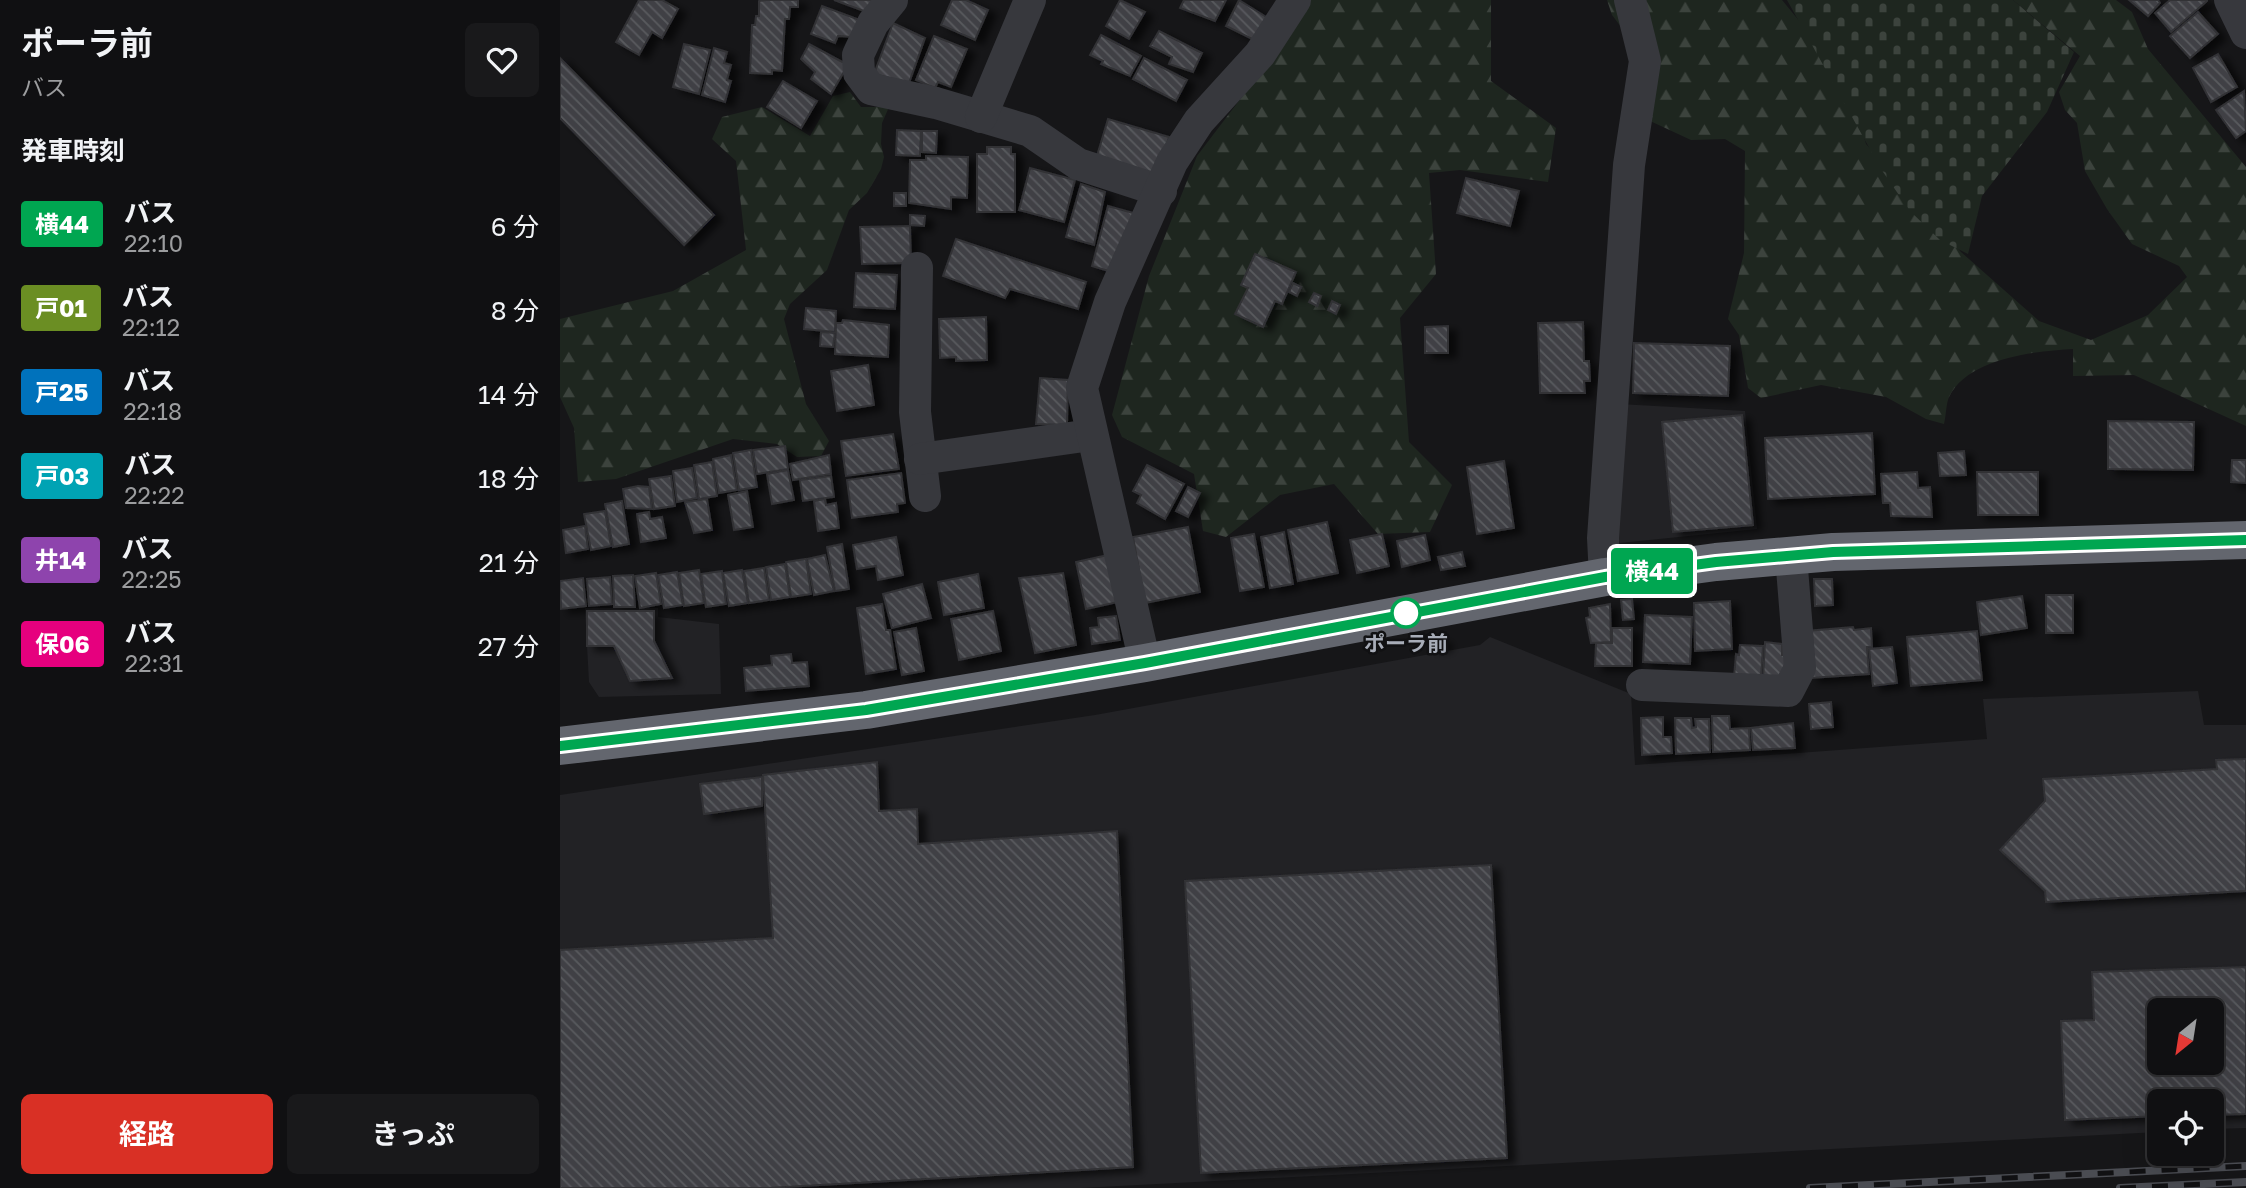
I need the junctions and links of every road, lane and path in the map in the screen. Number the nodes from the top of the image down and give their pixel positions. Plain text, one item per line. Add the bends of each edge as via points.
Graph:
1 (892, 0) edge
2 (1030, 0) edge
3 (1295, 0) edge
4 (1630, 0) edge
5 (2230, 0) edge
6 (2246, 33) edge
7 (981, 117) junction
8 (1161, 191) junction
9 (916, 268) dead end
10 (1091, 435) junction
11 (920, 459) junction
12 (925, 496) dead end
13 (2246, 540) edge
14 (1791, 556) junction
15 (1605, 577) junction
16 (1145, 663) junction
17 (1642, 685) dead end
18 (560, 746) edge

1 - 7 street via 873,23 858,55 859,73 872,89
2 - 7 street
3 - 8 street via 1260,54 1199,121 1172,162
4 - 15 street via 1645,61 1629,165 1603,538
5 - 6 street
7 - 8 street via 1030,131 1078,164
8 - 10 street via 1110,302 1082,388
9 - 11 street via 915,412
10 - 11 street
10 - 16 street
11 - 12 street
13 - 14 highway
14 - 15 highway
14 - 17 street via 1800,668 1788,691
15 - 16 highway
16 - 18 highway via 866,710

